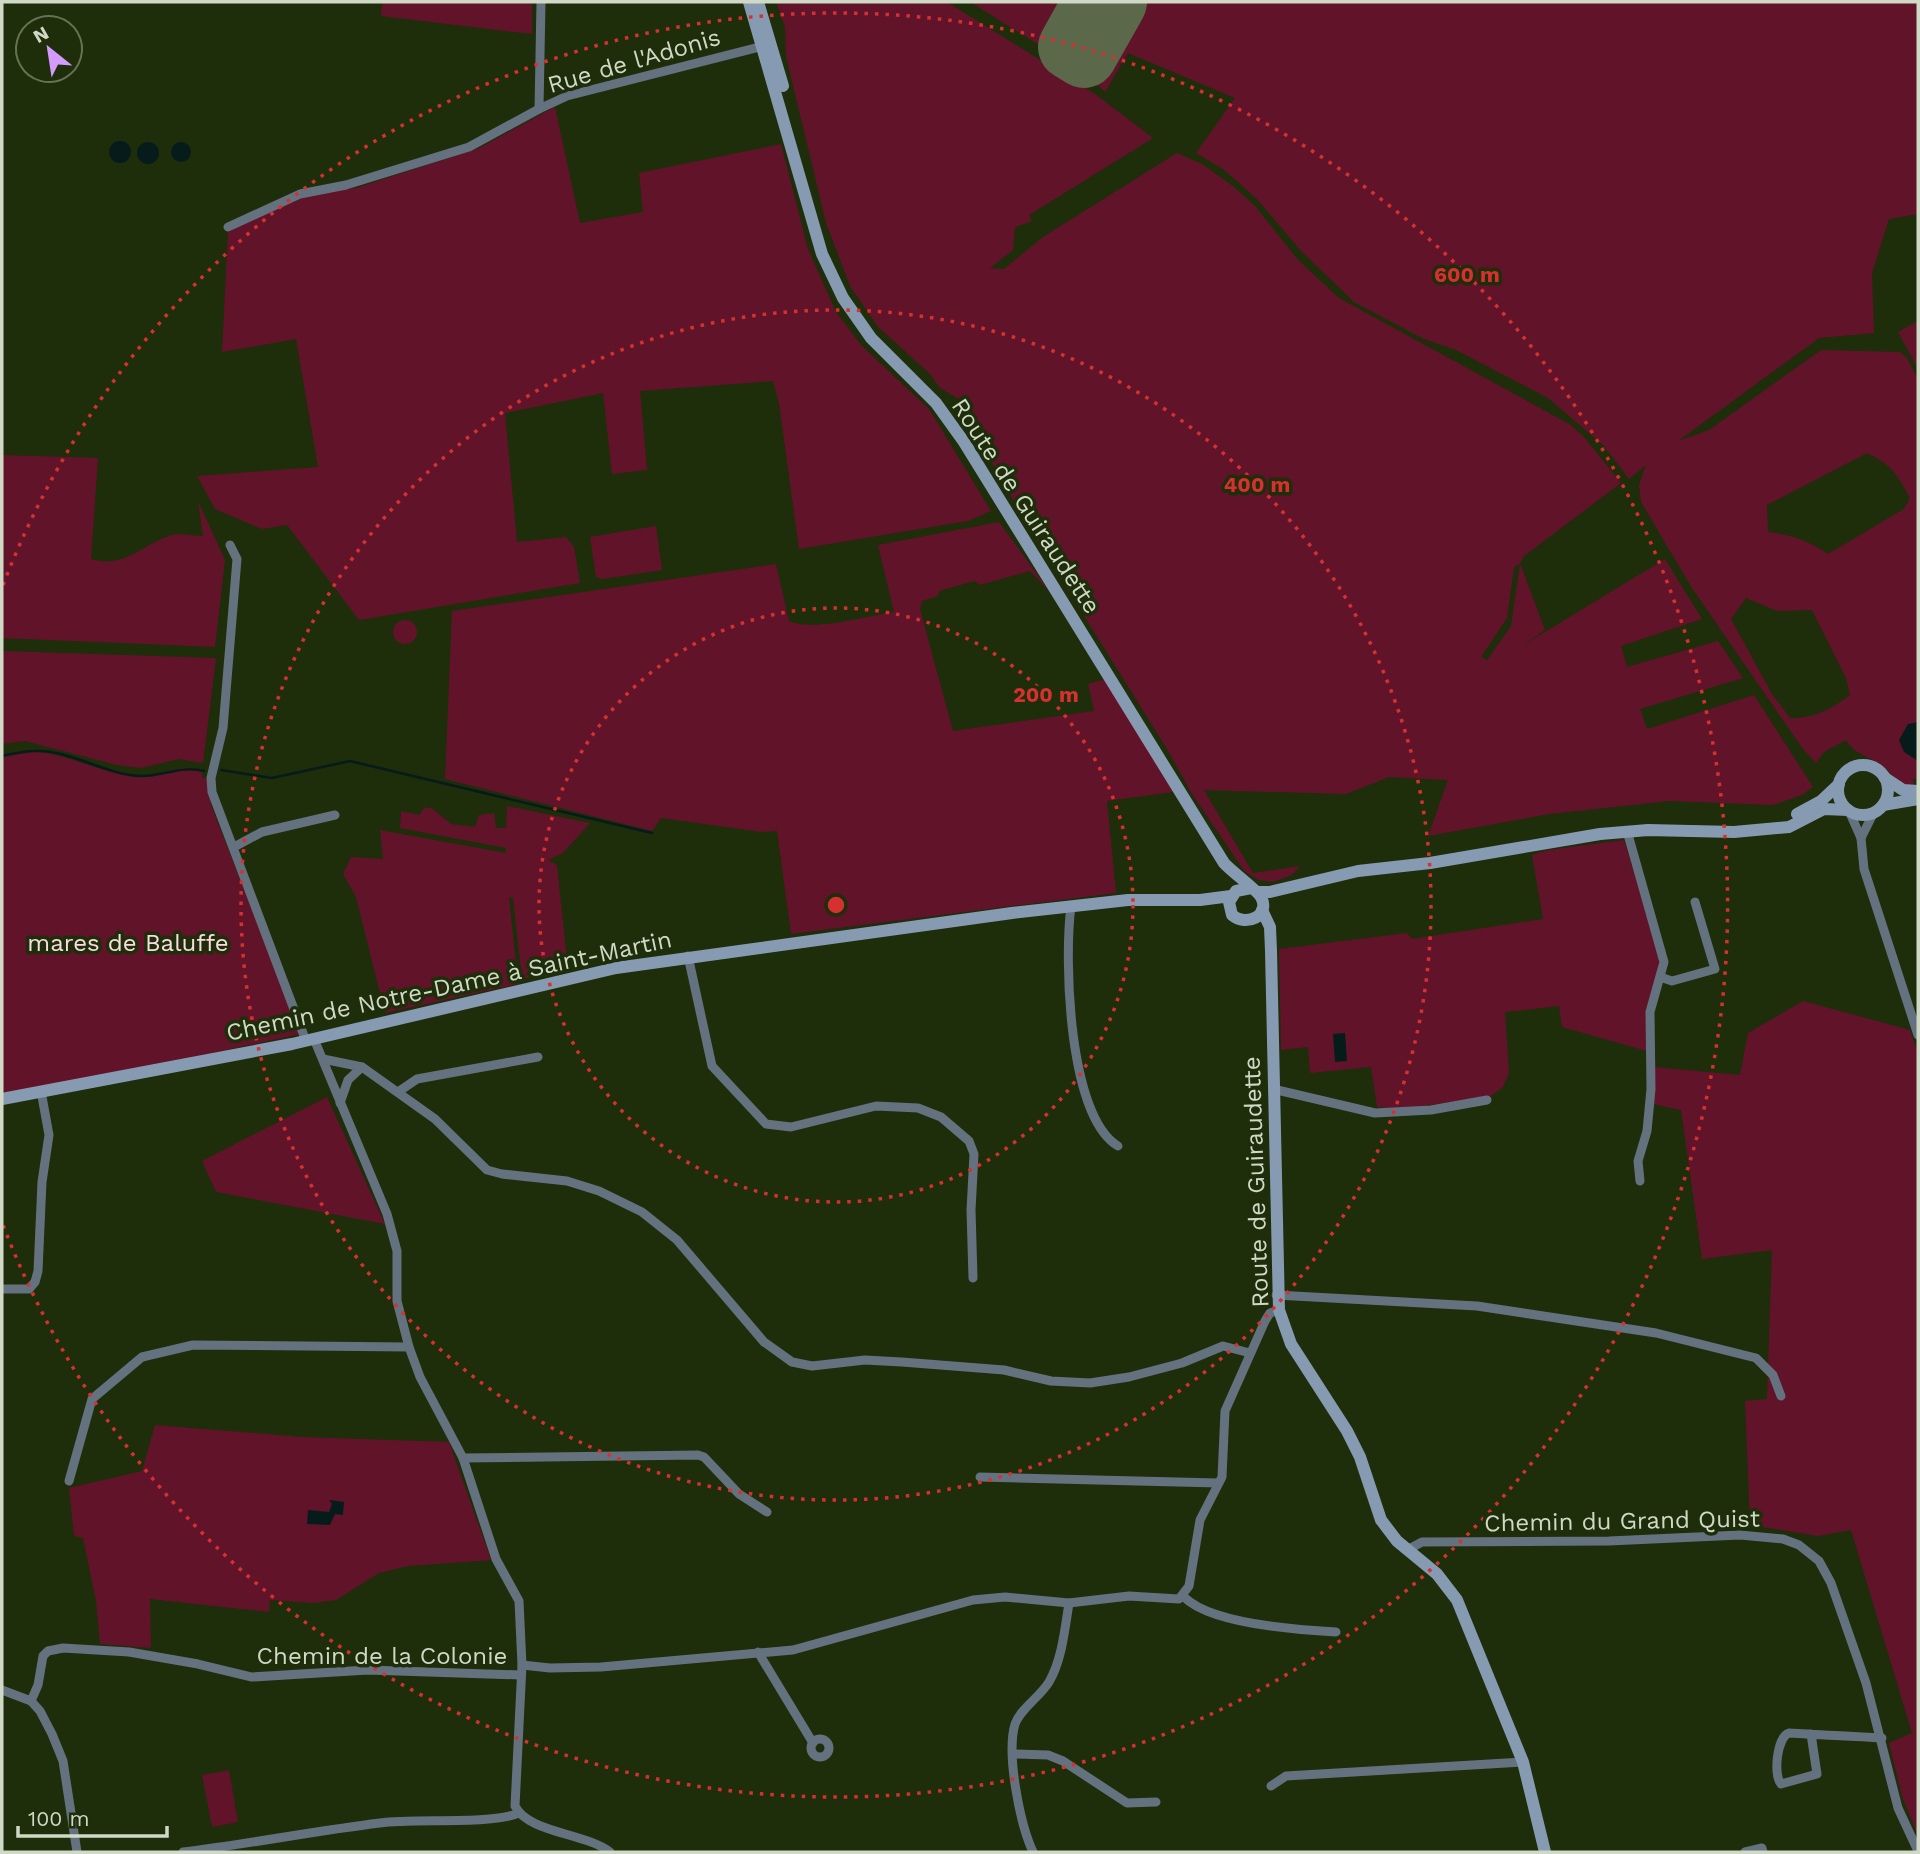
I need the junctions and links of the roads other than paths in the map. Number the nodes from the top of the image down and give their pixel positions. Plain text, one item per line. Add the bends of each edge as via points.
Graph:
1 (541, 2) edge
2 (749, 2) edge
3 (758, 2) edge
4 (763, 46) junction
5 (540, 109) junction
6 (799, 155) junction
7 (801, 176) junction
8 (228, 227) dead end
9 (230, 545) dead end
10 (1885, 777) junction
11 (1839, 784) junction
12 (1918, 791) edge
13 (1918, 799) edge
14 (1878, 809) junction
15 (1849, 810) junction
16 (335, 815) dead end
17 (1765, 828) junction
18 (1627, 831) junction
19 (1861, 838) junction
20 (234, 847) junction
21 (1224, 863) junction
22 (1287, 887) junction
23 (1254, 890) junction
24 (1231, 899) junction
25 (1695, 902) dead end
26 (1071, 906) junction
27 (1262, 909) junction
28 (1252, 921) junction
29 (1270, 942) junction
30 (688, 957) junction
31 (1660, 977) junction
32 (1918, 1035) edge
33 (309, 1040) junction
34 (538, 1057) dead end
35 (323, 1059) junction
36 (362, 1067) junction
37 (1273, 1089) junction
38 (41, 1091) junction
39 (398, 1092) junction
40 (2, 1099) edge
41 (1487, 1100) dead end
42 (340, 1103) junction
43 (1118, 1146) dead end
44 (1640, 1181) dead end
45 (973, 1278) dead end
46 (2, 1289) edge
47 (1276, 1295) junction
48 (1279, 1310) junction
49 (409, 1347) junction
50 (1250, 1353) junction
51 (1781, 1396) dead end
52 (463, 1458) junction
53 (980, 1477) dead end
54 (69, 1481) dead end
55 (1218, 1483) junction
56 (767, 1512) dead end
57 (1407, 1550) junction
58 (1184, 1597) junction
59 (1069, 1603) junction
60 (1336, 1632) dead end
61 (758, 1651) junction
62 (522, 1670) junction
63 (2, 1690) edge
64 (31, 1701) junction
65 (1811, 1734) junction
66 (1882, 1738) junction
67 (813, 1743) dead end
68 (1015, 1755) junction
69 (1523, 1762) junction
70 (1271, 1786) dead end
71 (1156, 1802) dead end
72 (519, 1813) junction
73 (243, 1849) edge
74 (1918, 1851) edge
75 (77, 1852) edge
76 (183, 1852) edge
77 (610, 1852) edge
78 (1033, 1852) edge
79 (1545, 1852) edge
80 (1745, 1852) edge
81 (1763, 1852) edge

1 - 5 street, Rue de l'Adonis
2 - 4 street, Route de Guiraudette
3 - 6 street, Route de Guiraudette
4 - 5 street, Rue de l'Adonis via 567,96
4 - 6 street, Route de Guiraudette via 768,48
4 - 7 street, Route de Guiraudette
5 - 8 street via 469,147 300,194
6 - 7 street, Route de Guiraudette
7 - 21 street, Route de Guiraudette via 822,254 843,298 871,338 936,403 964,442
9 - 20 street via 237,559 223,728 211,778
10 - 11 street via 1860,765 1850,769
10 - 12 street via 1903,790
10 - 14 street via 1888,787
11 - 15 street via 1841,803
11 - 17 street via 1807,809
13 - 14 street
14 - 15 street via 1866,815
14 - 19 street
15 - 17 street via 1824,809 1789,827
15 - 19 street
16 - 20 street via 262,832
17 - 18 street
18 - 22 street via 1358,871
18 - 31 street via 1664,962
19 - 32 street via 1864,869
20 - 33 street via 253,907
21 - 23 street, Route de Guiraudette
21 - 24 street, Route de Guiraudette
22 - 23 street
22 - 27 street
23 - 24 street via 1239,889
23 - 27 street
24 - 26 street, Chemin de Notre-Dame à Saint-Martin via 1128,900
24 - 28 street via 1238,920
25 - 31 street via 1715,969 1672,981
26 - 30 street, Chemin de Notre-Dame à Saint-Martin
26 - 43 street via 1066,984 1071,1024 1090,1111
27 - 28 street
27 - 29 street, Route de Guiraudette via 1270,927
28 - 29 street
29 - 37 street, Route de Guiraudette
30 - 33 street, Chemin de Notre-Dame à Saint-Martin via 616,968
30 - 45 street via 712,1066 766,1124 791,1127 861,1108 904,1107 941,1117 969,1141 974,1154
31 - 44 street via 1650,1017 1651,1089 1647,1131 1639,1155
33 - 35 street
33 - 38 street, Chemin de Notre-Dame à Saint-Martin
34 - 39 street via 417,1079
35 - 36 street
35 - 42 street
36 - 39 street
36 - 42 street via 348,1080
37 - 41 street via 1375,1113
37 - 47 street, Route de Guiraudette
38 - 40 street, Chemin de Notre-Dame à Saint-Martin
38 - 46 street via 49,1135 38,1271 29,1289
39 - 50 street via 435,1119 487,1170 567,1181 599,1191 655,1221 677,1240 764,1342 792,1362 812,1366 893,1361 1090,1383 1182,1363 1223,1346
42 - 49 street via 387,1214 397,1251 397,1301
47 - 48 street, Route de Guiraudette
47 - 51 street via 1477,1306 1656,1334 1756,1358 1773,1375
48 - 50 street via 1270,1313
48 - 57 street, Route de Guiraudette via 1292,1344 1348,1431 1381,1520
49 - 52 street
49 - 54 street via 193,1345 142,1357 92,1399
50 - 55 street via 1225,1411
52 - 56 street via 698,1455 739,1494
52 - 62 street via 496,1559 519,1601
53 - 55 street
55 - 58 street via 1200,1520
57 - 66 street, Chemin du Grand Quist via 1422,1542 1740,1535 1794,1542 1812,1553 1831,1583
57 - 69 street, Route de Guiraudette via 1437,1574 1457,1600
58 - 59 street via 1129,1596
58 - 60 street via 1195,1605 1255,1624
59 - 61 street via 1005,1597 973,1600 793,1650
59 - 68 street via 1054,1672 1016,1723
61 - 62 street
61 - 67 street
62 - 64 street, Chemin de la Colonie via 380,1670 252,1677 130,1652 63,1648 43,1656
62 - 72 street via 514,1800
63 - 64 street
64 - 75 street via 63,1761
65 - 65 street via 1782,1737 1777,1777 1781,1784 1817,1774
65 - 66 street
66 - 74 street, Chemin du Grand Quist via 1898,1808
68 - 71 street via 1048,1755 1127,1803
68 - 78 street via 1021,1817
69 - 70 street via 1286,1776
69 - 79 street, Route de Guiraudette
72 - 73 street via 501,1819 381,1822
72 - 77 street
73 - 76 street
80 - 81 street via 1762,1848

